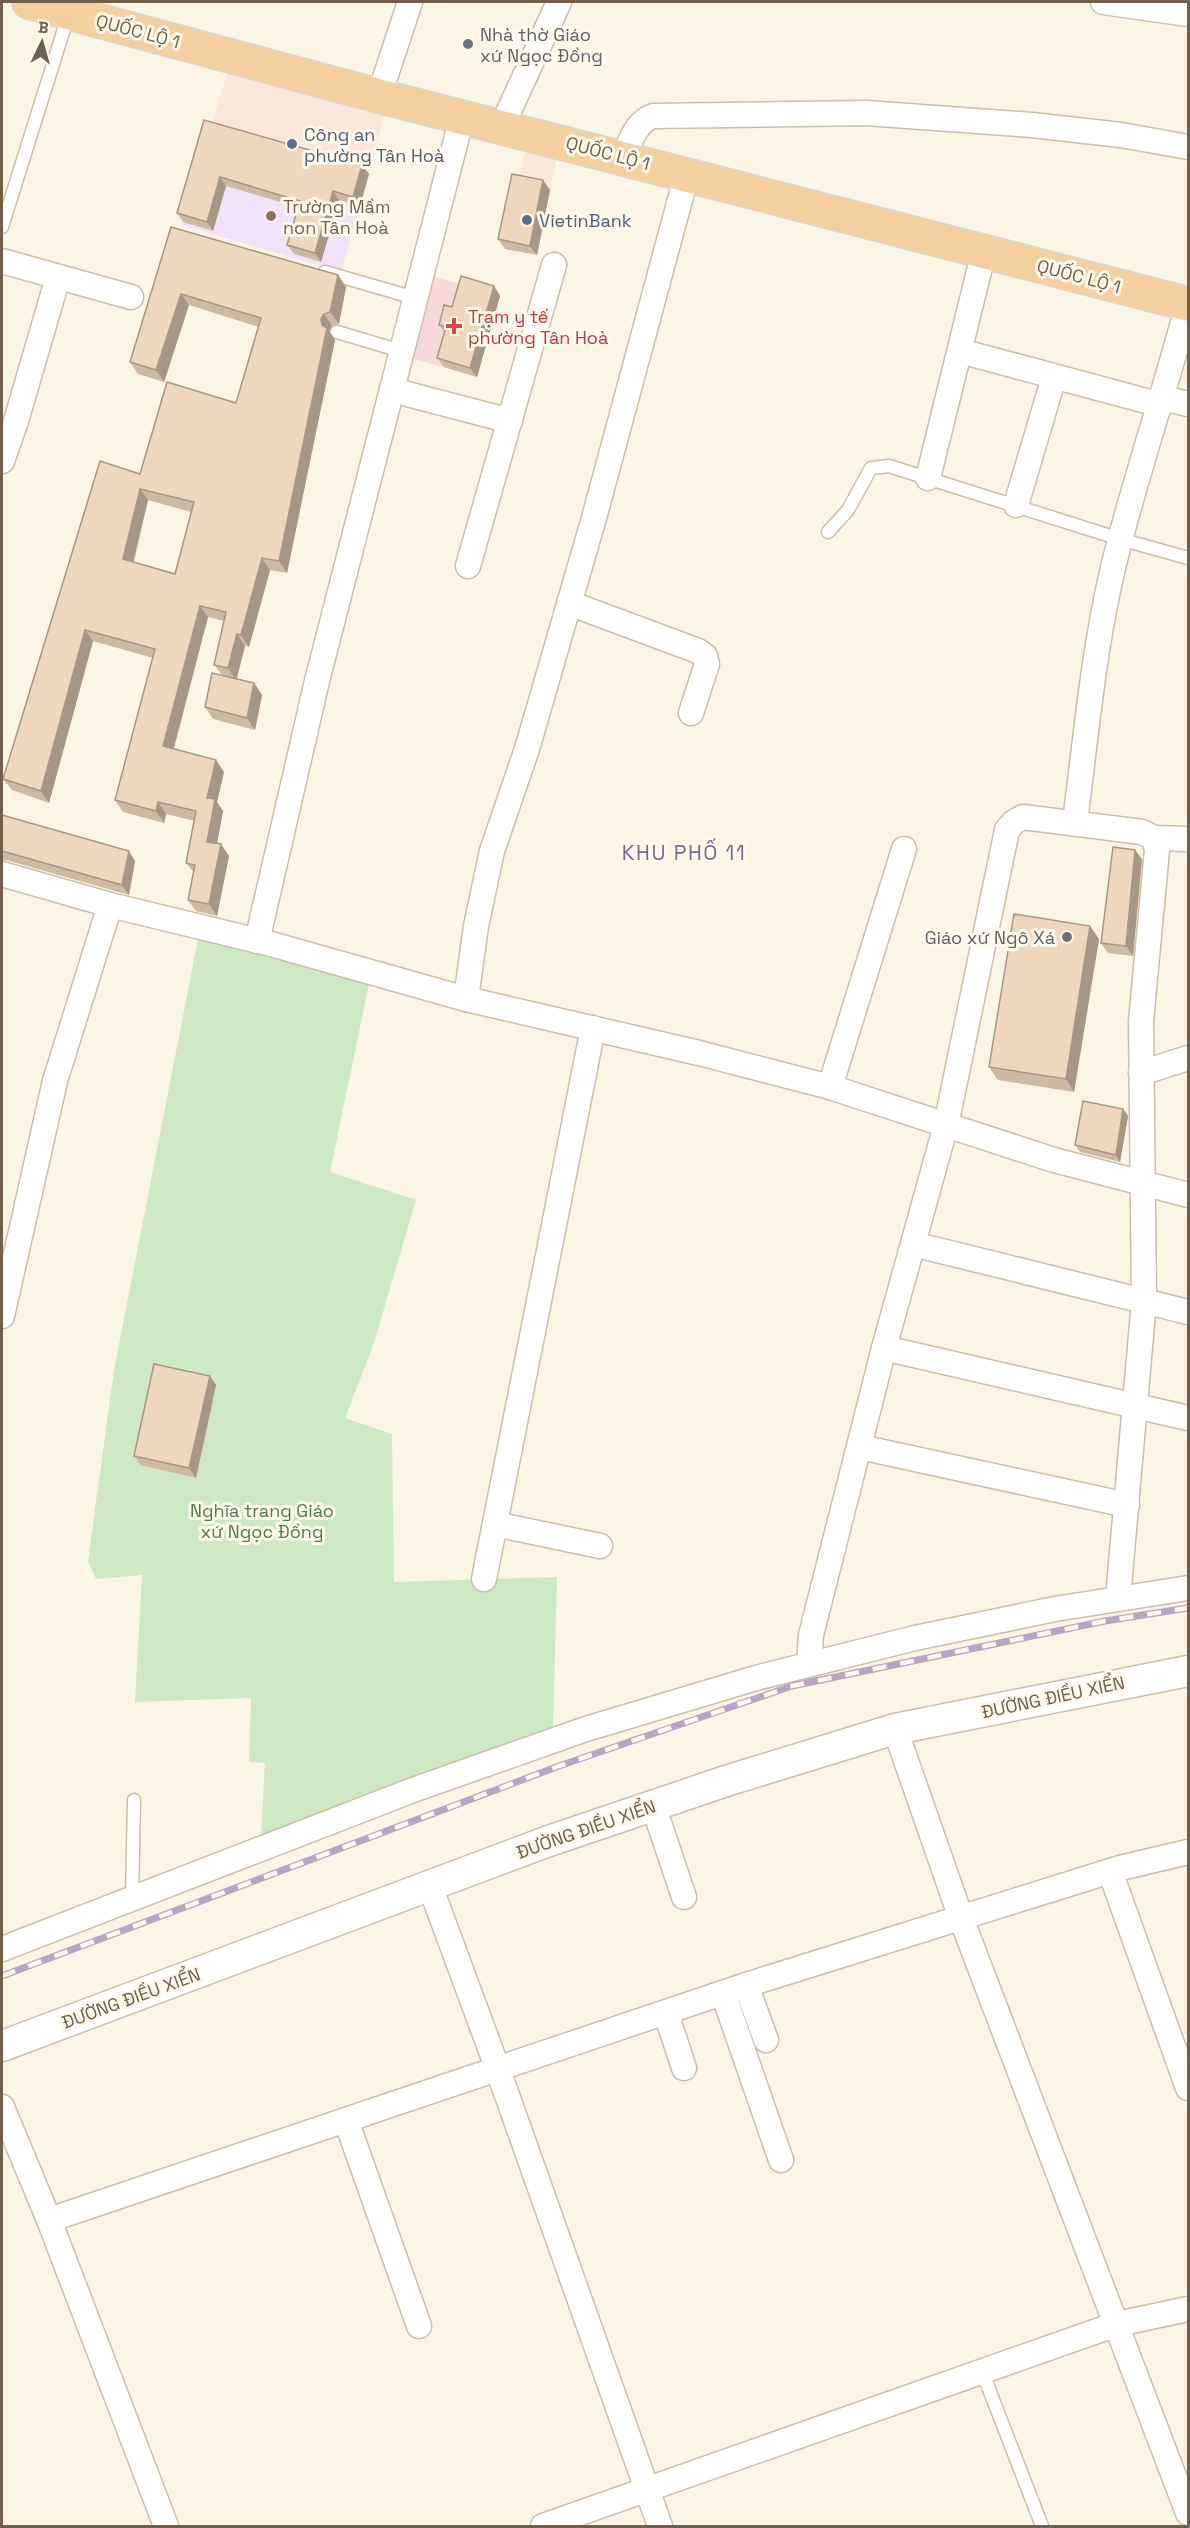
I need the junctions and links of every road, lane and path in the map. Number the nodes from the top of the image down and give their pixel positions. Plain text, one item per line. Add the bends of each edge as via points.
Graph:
1 (29, 2) edge
2 (410, 2) edge
3 (560, 2) edge
4 (1103, 2) edge
5 (69, 12) junction
6 (1188, 14) edge
7 (379, 96) junction
8 (462, 117) junction
9 (502, 126) junction
10 (1188, 147) edge
11 (623, 157) junction
12 (687, 174) junction
13 (2, 227) edge
14 (984, 251) junction
15 (2, 261) edge
16 (554, 265) dead end
17 (312, 268) edge
18 (58, 277) junction
19 (131, 297) dead end
20 (415, 298) junction
21 (1188, 304) edge
22 (337, 332) dead end
23 (401, 351) junction
24 (960, 351) junction
25 (1054, 377) junction
26 (392, 390) junction
27 (1162, 401) junction
28 (1188, 404) edge
29 (510, 421) junction
30 (2, 461) edge
31 (928, 478) junction
32 (1016, 505) junction
33 (828, 532) dead end
34 (1120, 539) junction
35 (1188, 558) edge
36 (468, 566) dead end
37 (569, 603) junction
38 (691, 713) dead end
39 (1076, 822) junction
40 (1154, 838) junction
41 (1188, 838) edge
42 (904, 849) dead end
43 (2, 874) edge
44 (110, 905) junction
45 (257, 941) junction
46 (466, 999) junction
47 (593, 1028) junction
48 (1188, 1058) edge
49 (1141, 1073) junction
50 (830, 1087) junction
51 (946, 1125) junction
52 (1142, 1184) junction
53 (1188, 1195) edge
54 (913, 1244) junction
55 (1144, 1301) junction
56 (1188, 1312) edge
57 (2, 1316) edge
58 (884, 1348) junction
59 (1136, 1406) junction
60 (1188, 1418) edge
61 (860, 1448) junction
62 (1126, 1505) junction
63 (495, 1524) junction
64 (600, 1546) dead end
65 (484, 1579) dead end
66 (1188, 1588) edge
67 (1118, 1598) junction
68 (809, 1665) junction
69 (1188, 1671) edge
70 (895, 1729) junction
71 (134, 1800) dead end
72 (653, 1805) junction
73 (1188, 1851) edge
74 (1110, 1871) junction
75 (430, 1886) junction
76 (684, 1897) dead end
77 (132, 1898) junction
78 (961, 1917) junction
79 (2, 1948) edge
80 (746, 1985) junction
81 (723, 1993) junction
82 (666, 2013) junction
83 (766, 2040) dead end
84 (2, 2046) edge
85 (497, 2067) junction
86 (684, 2068) dead end
87 (1188, 2088) edge
88 (2, 2106) edge
89 (346, 2120) junction
90 (781, 2160) dead end
91 (48, 2220) junction
92 (1188, 2309) edge
93 (1117, 2324) junction
94 (419, 2326) dead end
95 (982, 2371) junction
96 (647, 2488) junction
97 (1188, 2513) edge
98 (166, 2526) edge
99 (543, 2526) edge
100 (660, 2526) edge
101 (1042, 2526) edge

1 - 5 highway, QUỐC LỘ 1
2 - 7 street
3 - 9 street
4 - 6 street
5 - 7 highway, QUỐC LỘ 1
5 - 13 lane
7 - 8 highway, QUỐC LỘ 1
8 - 9 highway, QUỐC LỘ 1
8 - 20 street
9 - 11 highway, QUỐC LỘ 1
10 - 11 street via 1032,125 866,112 652,116 639,125
11 - 12 highway, QUỐC LỘ 1
12 - 14 highway, QUỐC LỘ 1
12 - 37 street
14 - 21 highway, QUỐC LỘ 1
14 - 24 street
15 - 18 street
16 - 29 street
17 - 20 lane
18 - 19 street
18 - 30 street
20 - 23 street
21 - 27 street
22 - 23 lane
23 - 26 street
24 - 25 street
24 - 31 street
25 - 27 street
25 - 32 street
26 - 29 street
26 - 45 street via 317,681
27 - 28 street
27 - 34 street
29 - 36 street
31 - 32 lane
31 - 33 lane via 889,466 871,468 848,510
32 - 34 lane
34 - 35 lane
34 - 39 street via 1099,638
37 - 38 street via 705,656 707,664
37 - 46 street via 527,750 492,851
39 - 40 street via 1142,832
39 - 51 street via 1023,817 1007,830
40 - 41 street
40 - 49 street via 1157,850 1141,1021
42 - 50 street
43 - 44 street
44 - 45 street
44 - 57 street via 55,1081
45 - 46 street
46 - 47 street
47 - 50 street
47 - 63 street
48 - 49 street
49 - 52 street
50 - 51 street
51 - 52 street
51 - 54 street
52 - 53 street
52 - 55 street
54 - 55 street
54 - 58 street
55 - 56 street
55 - 59 street
58 - 59 street
58 - 61 street
59 - 60 street
59 - 62 street
61 - 62 street
61 - 68 street via 811,1635
62 - 67 street
63 - 64 street
63 - 65 street
66 - 67 street
67 - 68 street via 915,1638
68 - 77 street via 586,1729 413,1790
69 - 70 street, ĐƯỜNG ĐIỀU XIỂN
70 - 72 street, ĐƯỜNG ĐIỀU XIỂN
70 - 78 street
71 - 77 lane
72 - 75 street, ĐƯỜNG ĐIỀU XIỂN
72 - 76 street
73 - 74 street
74 - 78 street
74 - 87 street
75 - 84 street, ĐƯỜNG ĐIỀU XIỂN
75 - 85 street
77 - 79 street
78 - 80 street
78 - 93 street
80 - 81 street
80 - 83 street
81 - 82 street
81 - 90 street
82 - 85 street
82 - 86 street
85 - 89 street
85 - 96 street
88 - 91 street
89 - 91 street
89 - 94 street
91 - 98 street
92 - 93 street
93 - 95 street
93 - 97 street
95 - 96 street
95 - 101 lane
96 - 99 street
96 - 100 street

